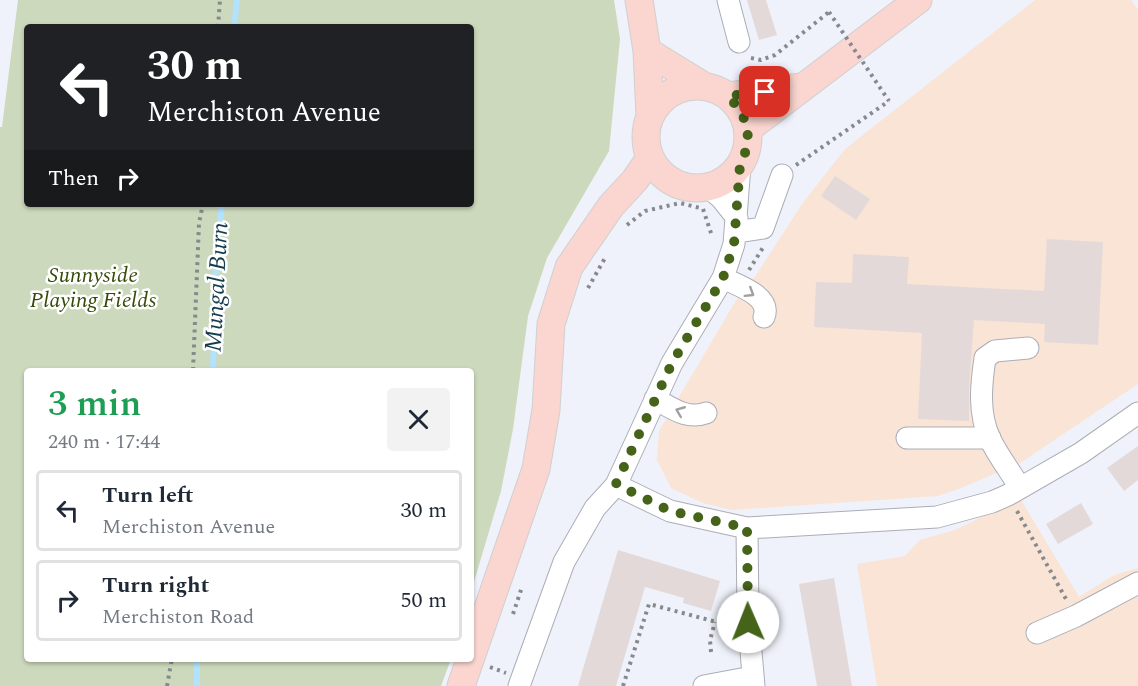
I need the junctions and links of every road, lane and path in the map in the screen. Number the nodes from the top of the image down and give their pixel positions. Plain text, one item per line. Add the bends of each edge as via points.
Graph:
1 (220, 0) edge
2 (639, 0) edge
3 (728, 0) edge
4 (918, 0) edge
5 (218, 24) edge
6 (739, 42) joint
7 (647, 51) junction
8 (801, 87) junction
9 (716, 91) junction
10 (650, 116) junction
11 (748, 129) junction
12 (650, 158) junction
13 (740, 165) junction
14 (782, 175) joint
15 (676, 184) junction
16 (715, 193) junction
17 (202, 207) edge
18 (617, 217) junction
19 (736, 225) junction
20 (607, 256) dead end
21 (723, 278) junction
22 (585, 293) dead end
23 (764, 317) dead end
24 (1028, 348) dead end
25 (193, 368) edge
26 (655, 399) junction
27 (706, 413) dead end
28 (1138, 413) edge
29 (907, 438) dead end
30 (990, 438) junction
31 (616, 484) junction
32 (1014, 491) junction
33 (747, 528) junction
34 (524, 581) dead end
35 (1138, 583) edge
36 (1076, 616) junction
37 (715, 622) junction
38 (748, 622) junction
39 (509, 624) dead end
40 (1037, 633) dead end
41 (711, 652) dead end
42 (171, 662) edge
43 (487, 662) junction
44 (754, 681) edge
45 (520, 682) edge
46 (167, 686) edge
47 (461, 686) edge
48 (623, 686) edge
49 (704, 686) edge

1 - 5 path
2 - 7 main road
3 - 6 street
4 - 8 main road
6 - 14 path, bridge via 745,57 761,60 775,55 829,12 889,100
7 - 9 main road
7 - 10 main road
8 - 9 main road
8 - 11 main road
9 - 10 main road via 688,87 672,92
9 - 11 main road via 741,111
10 - 12 main road via 645,137
11 - 13 main road via 747,148
12 - 15 main road via 661,174
12 - 18 main road
13 - 16 main road
13 - 19 street
14 - 19 street via 763,228
15 - 16 main road
15 - 18 main road via 655,188
16 - 18 path via 703,208 680,202
16 - 19 street
17 - 25 path
18 - 43 main road via 569,267 551,324 546,410 536,469
19 - 21 street
20 - 22 path
21 -> 23 street via 764,303
21 - 26 street
24 - 30 street via 995,351 985,358 980,389
27 -> 26 street via 695,417
26 - 31 street
28 - 32 street via 1081,453
29 - 30 street
30 - 32 street
31 - 33 street via 670,511
31 - 45 street via 595,508 564,562
32 - 33 street via 992,502 937,518
32 - 36 path
33 - 38 street
34 - 39 path
35 - 36 street
36 - 40 street
37 - 38 path
37 - 41 path
37 - 48 path via 650,603
38 - 44 street
42 - 46 path
43 - 45 path
43 - 47 main road
44 - 49 street

